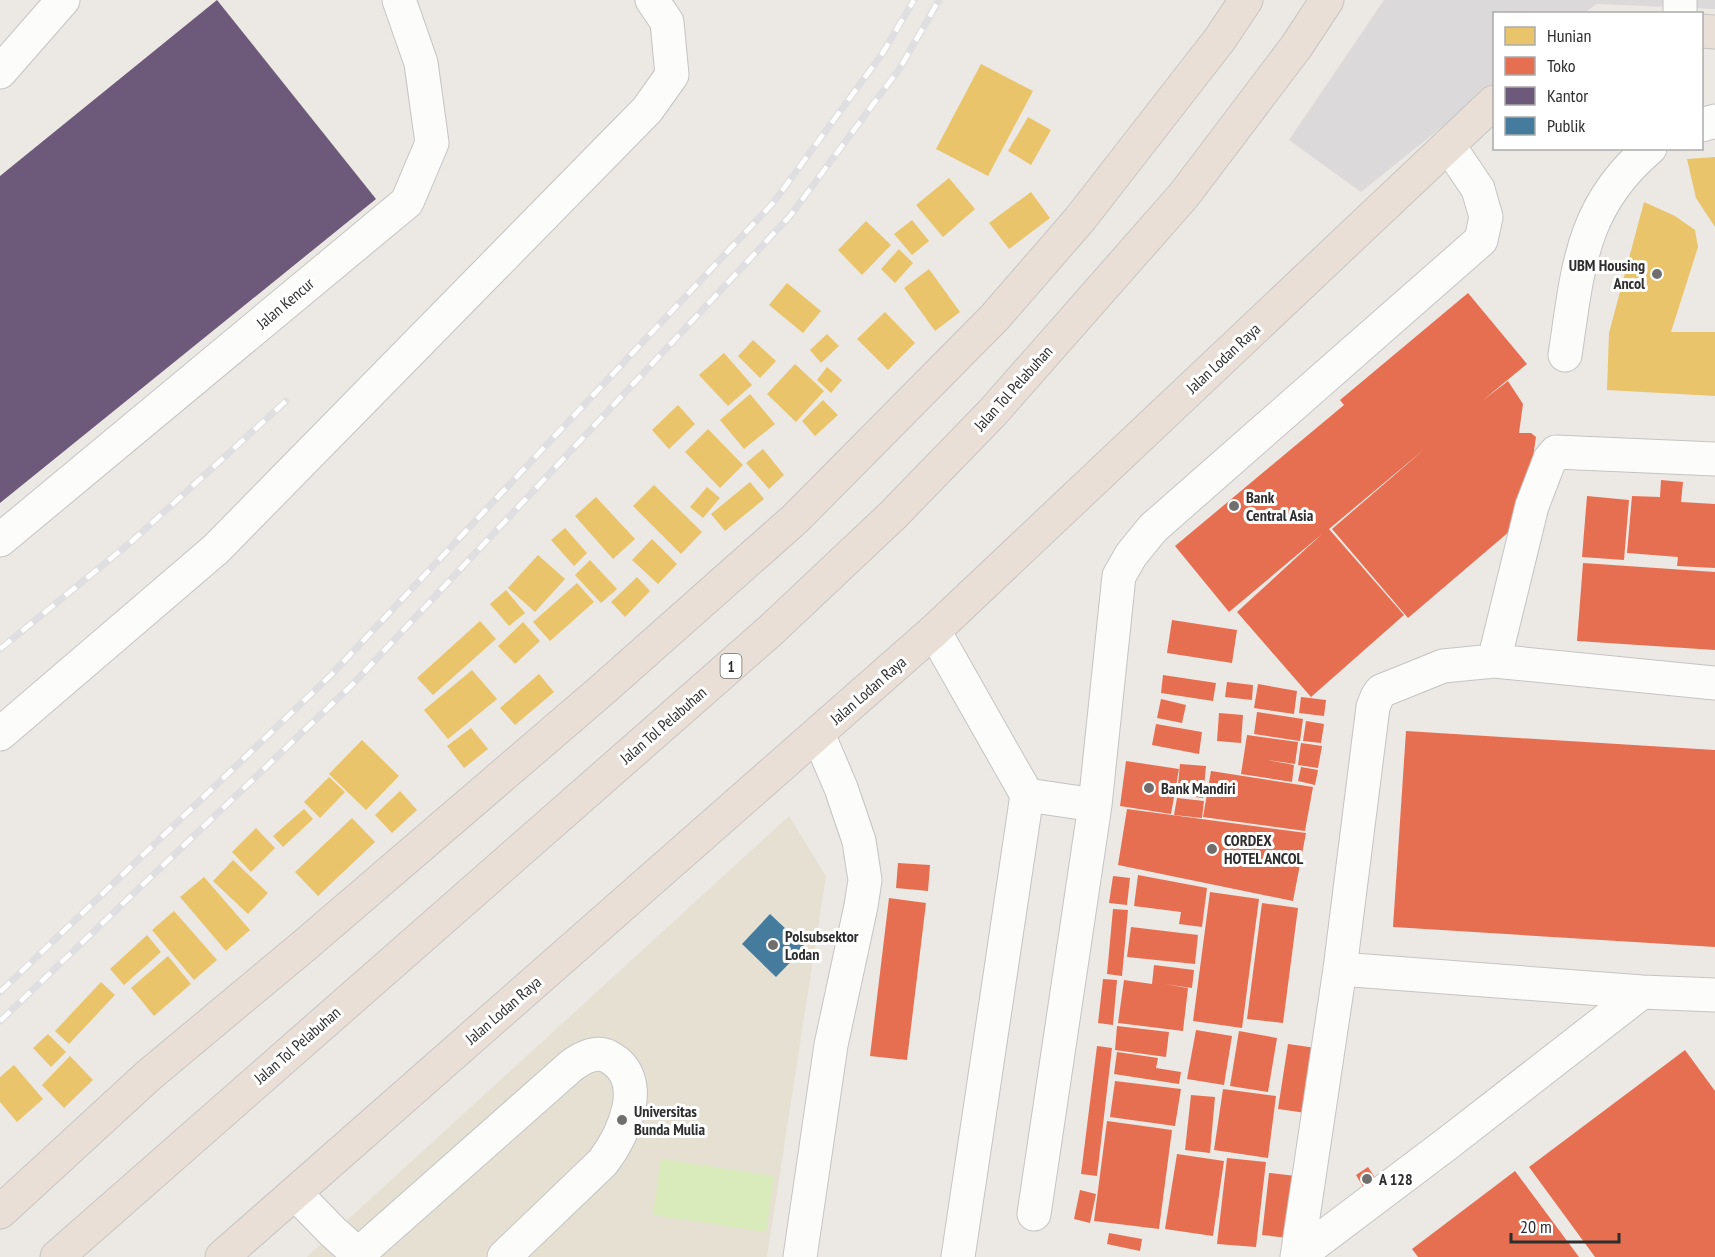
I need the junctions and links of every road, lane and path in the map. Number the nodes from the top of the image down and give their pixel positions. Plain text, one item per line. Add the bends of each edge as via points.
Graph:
1 (63, 0) edge
2 (399, 0) edge
3 (652, 0) edge
4 (1246, 0) edge
5 (1327, 0) edge
6 (0, 72) edge
7 (1493, 103) edge
8 (1449, 146) junction
9 (1648, 150) edge
10 (1565, 355) dead end
11 (1715, 459) edge
12 (0, 540) edge
13 (934, 631) junction
14 (1494, 661) junction
15 (1715, 683) edge
16 (0, 734) edge
17 (818, 734) junction
18 (1027, 795) junction
19 (1095, 805) junction
20 (1340, 969) junction
21 (1642, 992) junction
22 (1715, 995) edge
23 (295, 1192) junction
24 (0, 1212) edge
25 (1034, 1214) dead end
26 (358, 1256) edge
27 (57, 1257) edge
28 (222, 1257) edge
29 (504, 1257) edge
30 (800, 1257) edge
31 (958, 1257) edge
32 (1297, 1257) edge

1 - 6 lane
2 - 12 lane, Jalan Kencur via 421,63 432,143 407,202
3 - 16 lane via 667,22 672,75 647,110 216,549
4 - 24 highway via 1073,228 995,317 795,519 602,691 149,1075
5 - 27 highway, Jalan Tol Pelabuhan / 1 via 1296,48 1177,204 993,412 893,515 770,631
7 - 8 highway, Jalan Lodan Raya
8 - 13 highway, Jalan Lodan Raya
8 - 19 lane via 1478,189 1486,217 1481,240 1153,528 1119,576
9 - 10 lane via 1610,190 1587,234
11 - 14 lane via 1556,452 1532,506
13 - 17 highway, Jalan Lodan Raya
13 - 18 lane
14 - 15 lane
14 - 20 lane via 1443,666 1387,688 1377,697
17 - 23 highway, Jalan Lodan Raya
17 - 30 lane via 859,841 865,880 831,1045
18 - 19 lane
18 - 31 lane
19 - 25 lane
20 - 21 lane
20 - 32 lane
21 - 22 lane
21 - 32 lane
23 - 26 lane
23 - 28 highway, Jalan Lodan Raya
26 - 29 lane via 583,1057 606,1055 628,1074 631,1090 626,1118 615,1145 603,1162

